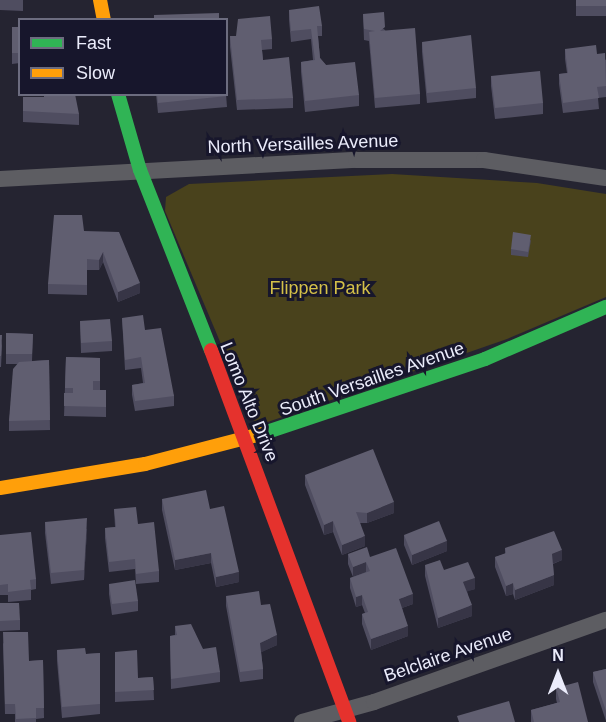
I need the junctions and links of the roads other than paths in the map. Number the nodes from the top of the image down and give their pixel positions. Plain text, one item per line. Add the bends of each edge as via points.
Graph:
1 (100, 0) edge
2 (104, 18) edge
3 (119, 96) edge
4 (140, 170) junction
5 (606, 178) edge
6 (0, 179) edge
7 (606, 307) edge
8 (243, 439) junction
9 (0, 488) edge
10 (606, 620) edge
11 (347, 716) edge
12 (302, 722) edge

1 - 2 street
3 - 4 street, Lomo Alto Drive
4 - 5 street, North Versailles Avenue via 356,160 484,160
4 - 6 street, North Versailles Avenue
4 - 8 street, Lomo Alto Drive
7 - 8 street, South Versailles Avenue via 485,359
8 - 9 street, South Versailles Avenue via 145,464
8 - 11 street, Lomo Alto Drive via 280,526
10 - 11 street, Belclaire Avenue
11 - 12 street, Belclaire Avenue

